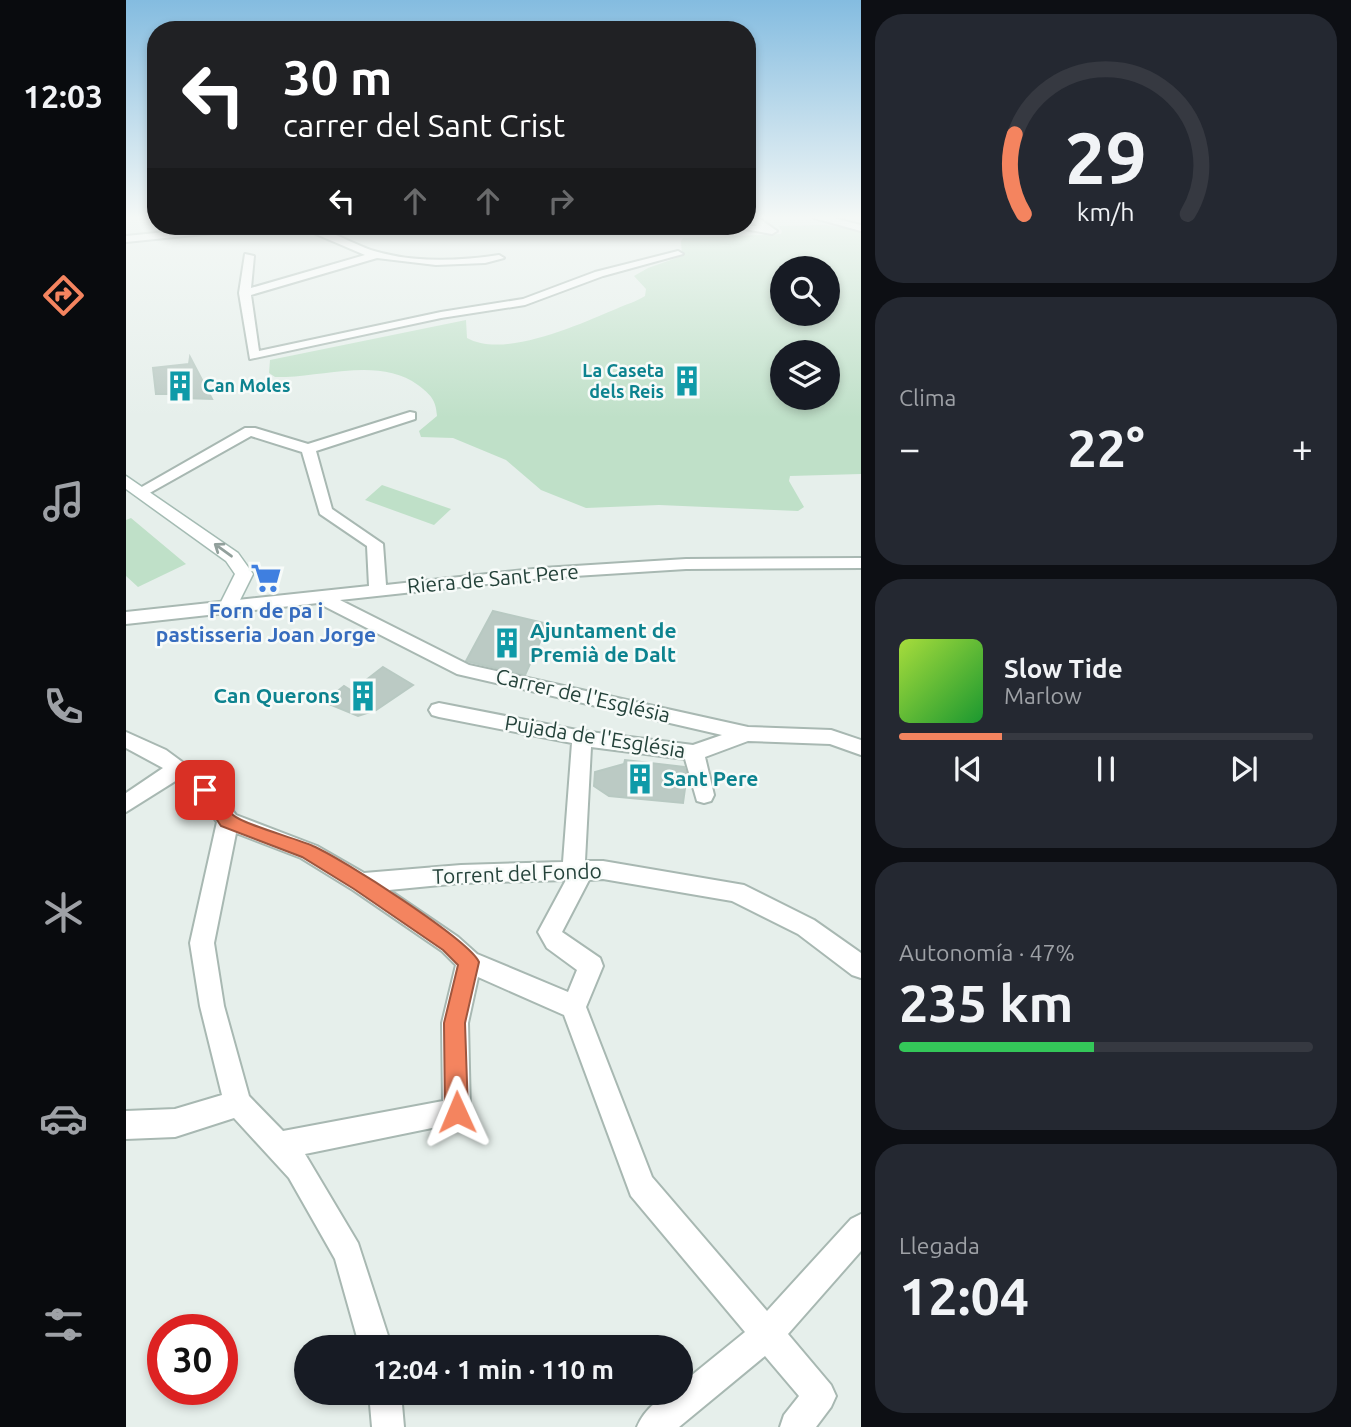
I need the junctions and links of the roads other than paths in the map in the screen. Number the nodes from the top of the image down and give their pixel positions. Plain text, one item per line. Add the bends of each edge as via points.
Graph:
1 (246, 285) edge
2 (274, 285) edge
3 (573, 285) edge
4 (245, 293) junction
5 (410, 416) dead end
6 (308, 449) junction
7 (126, 481) edge
8 (141, 492) junction
9 (861, 563) edge
10 (378, 590) junction
11 (319, 596) junction
12 (228, 606) junction
13 (126, 618) edge
14 (439, 710) dead end
15 (748, 734) junction
16 (582, 738) junction
17 (126, 739) edge
18 (861, 748) edge
19 (694, 753) junction
20 (177, 769) junction
21 (704, 796) dead end
22 (126, 804) edge
23 (228, 821) junction
24 (578, 870) junction
25 (361, 883) junction
26 (469, 962) junction
27 (861, 967) edge
28 (574, 1007) junction
29 (238, 1103) junction
30 (126, 1125) edge
31 (278, 1146) junction
32 (861, 1229) edge
33 (767, 1334) junction
34 (372, 1335) edge
35 (386, 1405) edge
36 (388, 1427) edge
37 (653, 1427) edge
38 (796, 1427) edge

1 - 4 street
2 - 4 street
3 - 4 street via 525,302 254,356
5 - 6 street
6 - 8 street via 250,431
6 - 10 street via 325,511 375,544
7 - 8 street
12 -> 8 street via 244,573 232,556
9 - 10 street, Riera de Sant Pere via 686,564
10 - 11 street, Riera de Sant Pere
11 - 12 street, Riera de Sant Pere
11 - 15 street, Carrer de l'Església via 464,670
12 - 13 street, Riera de Sant Pere
14 - 16 street, Pujada de l'Església
15 - 18 street, Carrer de l'Església via 831,737
15 - 19 street, Pujada de l'Església
16 - 19 street, Pujada de l'Església
16 - 24 street
17 - 20 street
19 - 21 street
20 - 22 street
20 - 23 street via 205,790
23 - 25 street via 309,852
23 - 29 street via 202,943 212,1006
24 - 25 street, Torrent del Fondo via 461,873
24 - 27 street, Torrent del Fondo via 736,892 806,927
24 - 28 street via 550,932 555,941 591,966
25 - 26 street
26 - 28 street
26 - 31 street via 455,1023 457,1112
28 - 33 street via 641,1186
29 - 30 street via 175,1123
29 - 31 street
31 - 34 street via 299,1168 348,1253
32 - 33 street
33 - 37 street
33 - 38 street via 820,1396
35 - 36 street

